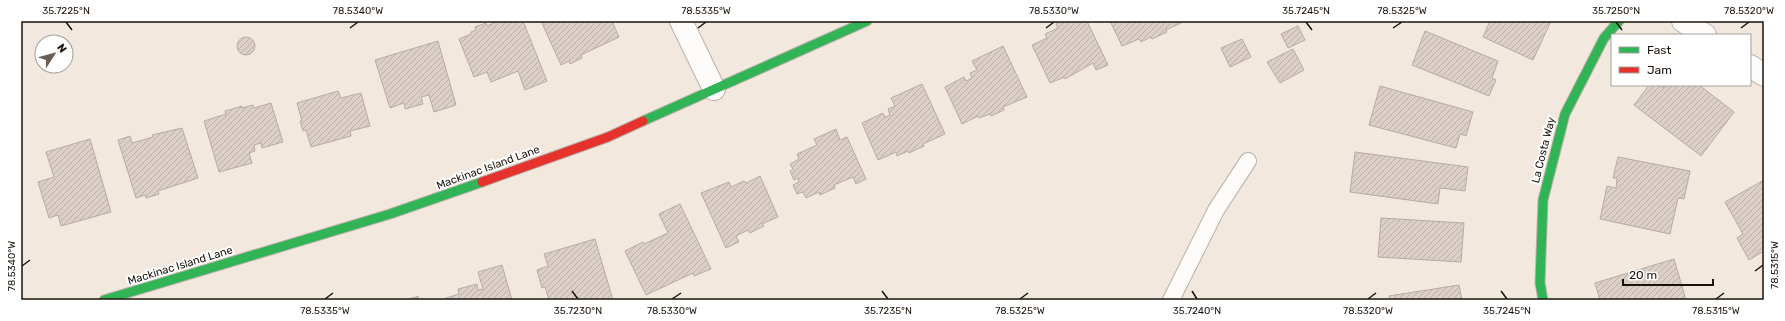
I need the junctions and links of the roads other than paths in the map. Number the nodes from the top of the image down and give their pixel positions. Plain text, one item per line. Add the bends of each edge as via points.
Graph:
1 (681, 21) edge
2 (867, 21) edge
3 (1619, 21) edge
4 (1683, 21) edge
5 (1703, 34) edge
6 (1751, 67) edge
7 (1764, 75) edge
8 (714, 89) junction
9 (1248, 161) dead end
10 (104, 300) edge
11 (1171, 300) edge
12 (1543, 300) edge

1 - 8 street
2 - 8 street, Mackinac Island Lane
3 - 12 street, La Costa Way via 1604,38 1565,114 1543,200 1540,283
4 - 5 street
6 - 7 street
8 - 10 street, Mackinac Island Lane via 608,137 390,214
9 - 11 lane via 1216,210

